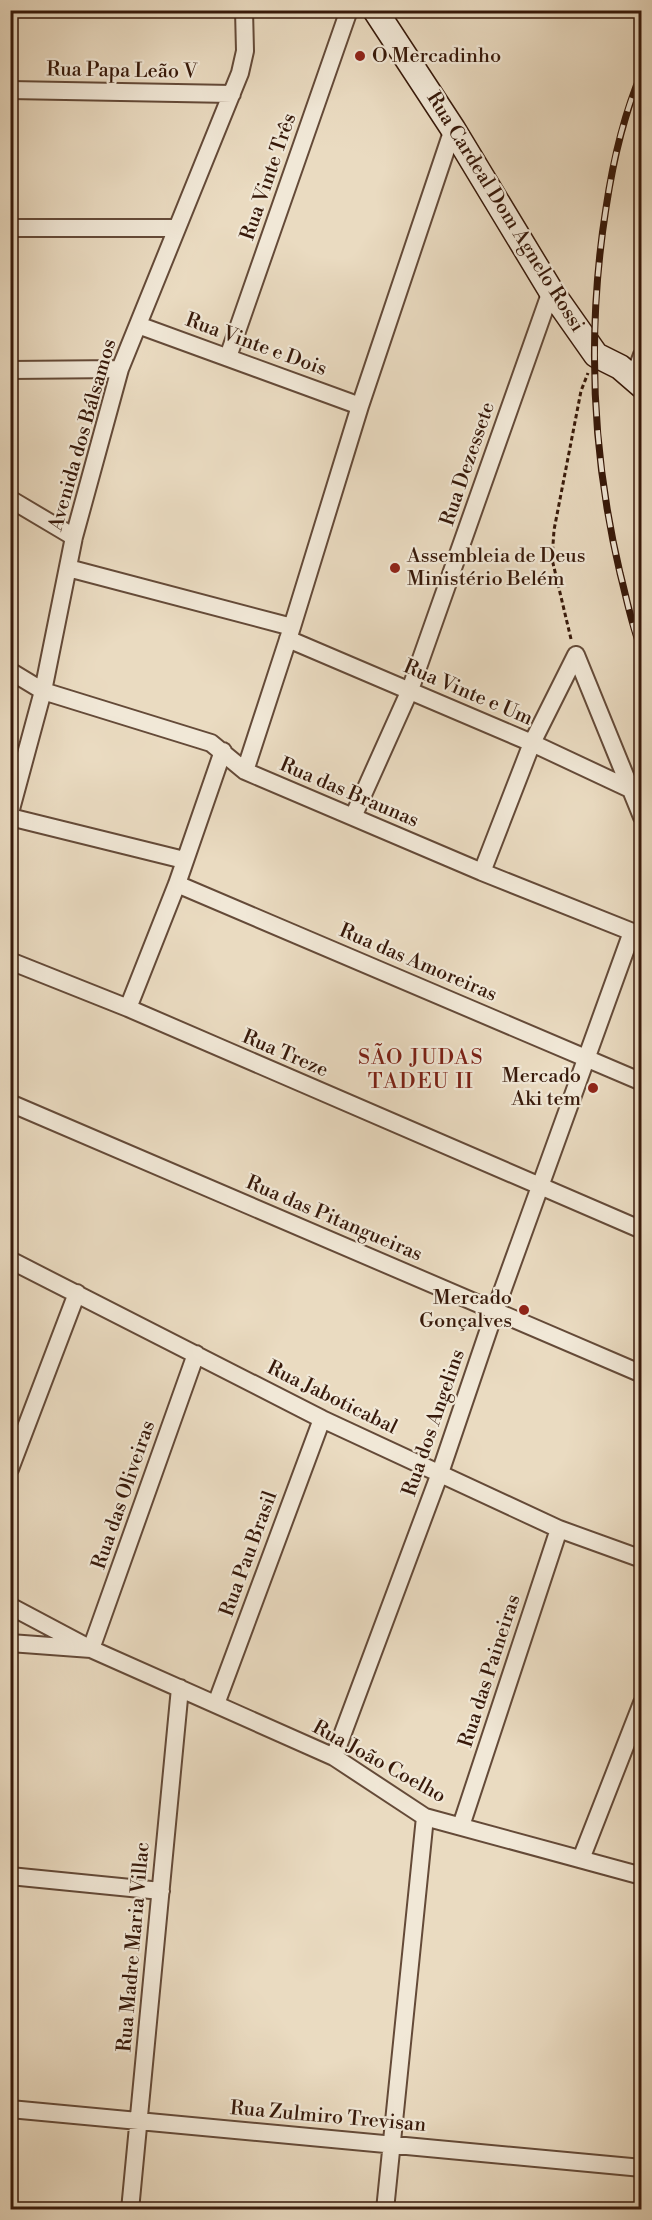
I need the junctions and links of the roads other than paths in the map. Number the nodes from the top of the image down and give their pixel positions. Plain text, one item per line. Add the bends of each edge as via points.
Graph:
1 (244, 10) edge
2 (349, 10) edge
3 (375, 10) edge
4 (10, 90) edge
5 (232, 94) junction
6 (453, 129) junction
7 (10, 228) edge
8 (177, 228) junction
9 (551, 291) junction
10 (138, 325) junction
11 (228, 357) junction
12 (120, 369) junction
13 (10, 370) edge
14 (639, 373) edge
15 (360, 406) junction
16 (10, 499) edge
17 (74, 537) junction
18 (68, 568) junction
19 (290, 633) junction
20 (10, 671) edge
21 (410, 690) junction
22 (43, 692) junction
23 (532, 743) junction
24 (223, 751) junction
25 (245, 771) junction
26 (630, 789) junction
27 (10, 815) edge
28 (353, 817) junction
29 (642, 817) edge
30 (184, 860) junction
31 (482, 872) junction
32 (177, 884) junction
33 (637, 934) edge
34 (10, 961) edge
35 (128, 1008) junction
36 (586, 1057) junction
37 (642, 1082) edge
38 (10, 1103) edge
39 (540, 1187) junction
40 (642, 1230) edge
41 (10, 1260) edge
42 (77, 1293) junction
43 (495, 1311) junction
44 (196, 1354) junction
45 (642, 1374) edge
46 (322, 1419) junction
47 (10, 1469) edge
48 (440, 1473) junction
49 (559, 1528) junction
50 (642, 1559) edge
51 (10, 1606) edge
52 (10, 1643) edge
53 (91, 1649) junction
54 (180, 1688) junction
55 (642, 1702) edge
56 (216, 1704) junction
57 (334, 1757) junction
58 (425, 1817) junction
59 (461, 1826) junction
60 (581, 1859) junction
61 (10, 1876) edge
62 (642, 1876) edge
63 (160, 1891) junction
64 (10, 2109) edge
65 (139, 2121) junction
66 (390, 2144) junction
67 (642, 2168) edge
68 (130, 2210) edge
69 (385, 2210) edge

1 - 5 street, Avenida dos Bálsamos via 245,51
2 - 11 street, Rua Vinte Três
3 - 6 main road, Rua Cardeal Dom Agnelo Rossi
4 - 5 street, Rua Papa Leão V
5 - 8 street, Avenida dos Bálsamos
6 - 9 main road, Rua Cardeal Dom Agnelo Rossi
6 - 15 street
7 - 8 street
8 - 10 street, Avenida dos Bálsamos
9 - 14 main road, Rua Cardeal Dom Agnelo Rossi via 596,355
9 - 21 street, Rua Dezessete
10 - 11 street, Rua Vinte e Dois
10 - 12 street, Avenida dos Bálsamos
11 - 15 street, Rua Vinte e Dois
12 - 13 street
12 - 17 street, Avenida dos Bálsamos
15 - 19 street
16 - 17 street
17 - 18 street, Avenida dos Bálsamos
18 - 19 street, Rua Vinte e Um
18 - 22 street, Avenida dos Bálsamos
19 - 21 street, Rua Vinte e Um
19 - 25 street
20 - 22 street, Rua das Braunas
21 - 23 street, Rua Vinte e Um
21 - 28 street, Rua Dezessete
22 - 24 street, Rua das Braunas via 211,743
22 - 27 street, Avenida dos Bálsamos
23 - 26 street, Rua Vinte e Um
23 - 26 street via 576,656
23 - 31 street
24 - 25 street, Rua das Braunas
24 - 30 street
25 - 28 street, Rua das Braunas
26 - 29 street
27 - 30 street
28 - 31 street, Rua das Braunas
30 - 32 street
31 - 33 street, Rua das Braunas
32 - 35 street
32 - 36 street, Rua das Amoreiras
33 - 36 street, Rua dos Angelins
34 - 35 street, Rua Treze
35 - 39 street, Rua Treze
36 - 37 street, Rua das Amoreiras
36 - 39 street, Rua dos Angelins
38 - 43 street, Rua das Pitangueiras
39 - 40 street, Rua Treze
39 - 43 street, Rua dos Angelins
41 - 42 street, Rua Jaboticabal
42 - 44 street, Rua Jaboticabal
42 - 47 street
43 - 45 street, Rua das Pitangueiras
43 - 48 street, Rua dos Angelins
44 - 46 street, Rua Jaboticabal
44 - 53 street, Rua das Oliveiras
46 - 48 street, Rua Jaboticabal
46 - 56 street, Rua Pau Brasil
48 - 49 street, Rua Jaboticabal
48 - 57 street, Rua dos Angelins
49 - 50 street, Rua Jaboticabal
49 - 59 street, Rua das Paineiras
51 - 53 street, Rua João Coelho
52 - 53 street
53 - 54 street, Rua João Coelho
54 - 56 street, Rua João Coelho
54 - 63 street, Rua Madre Maria Villac
55 - 60 street
56 - 57 street, Rua João Coelho
57 - 58 street, Rua João Coelho
58 - 59 street, Rua João Coelho
58 - 66 street
59 - 60 street, Rua João Coelho
60 - 62 street, Rua João Coelho
61 - 63 street
63 - 65 street, Rua Madre Maria Villac
64 - 65 street, Rua Zulmiro Trevisan
65 - 66 street, Rua Zulmiro Trevisan
65 - 68 street, Rua Madre Maria Villac
66 - 67 street, Rua Zulmiro Trevisan
66 - 69 street

